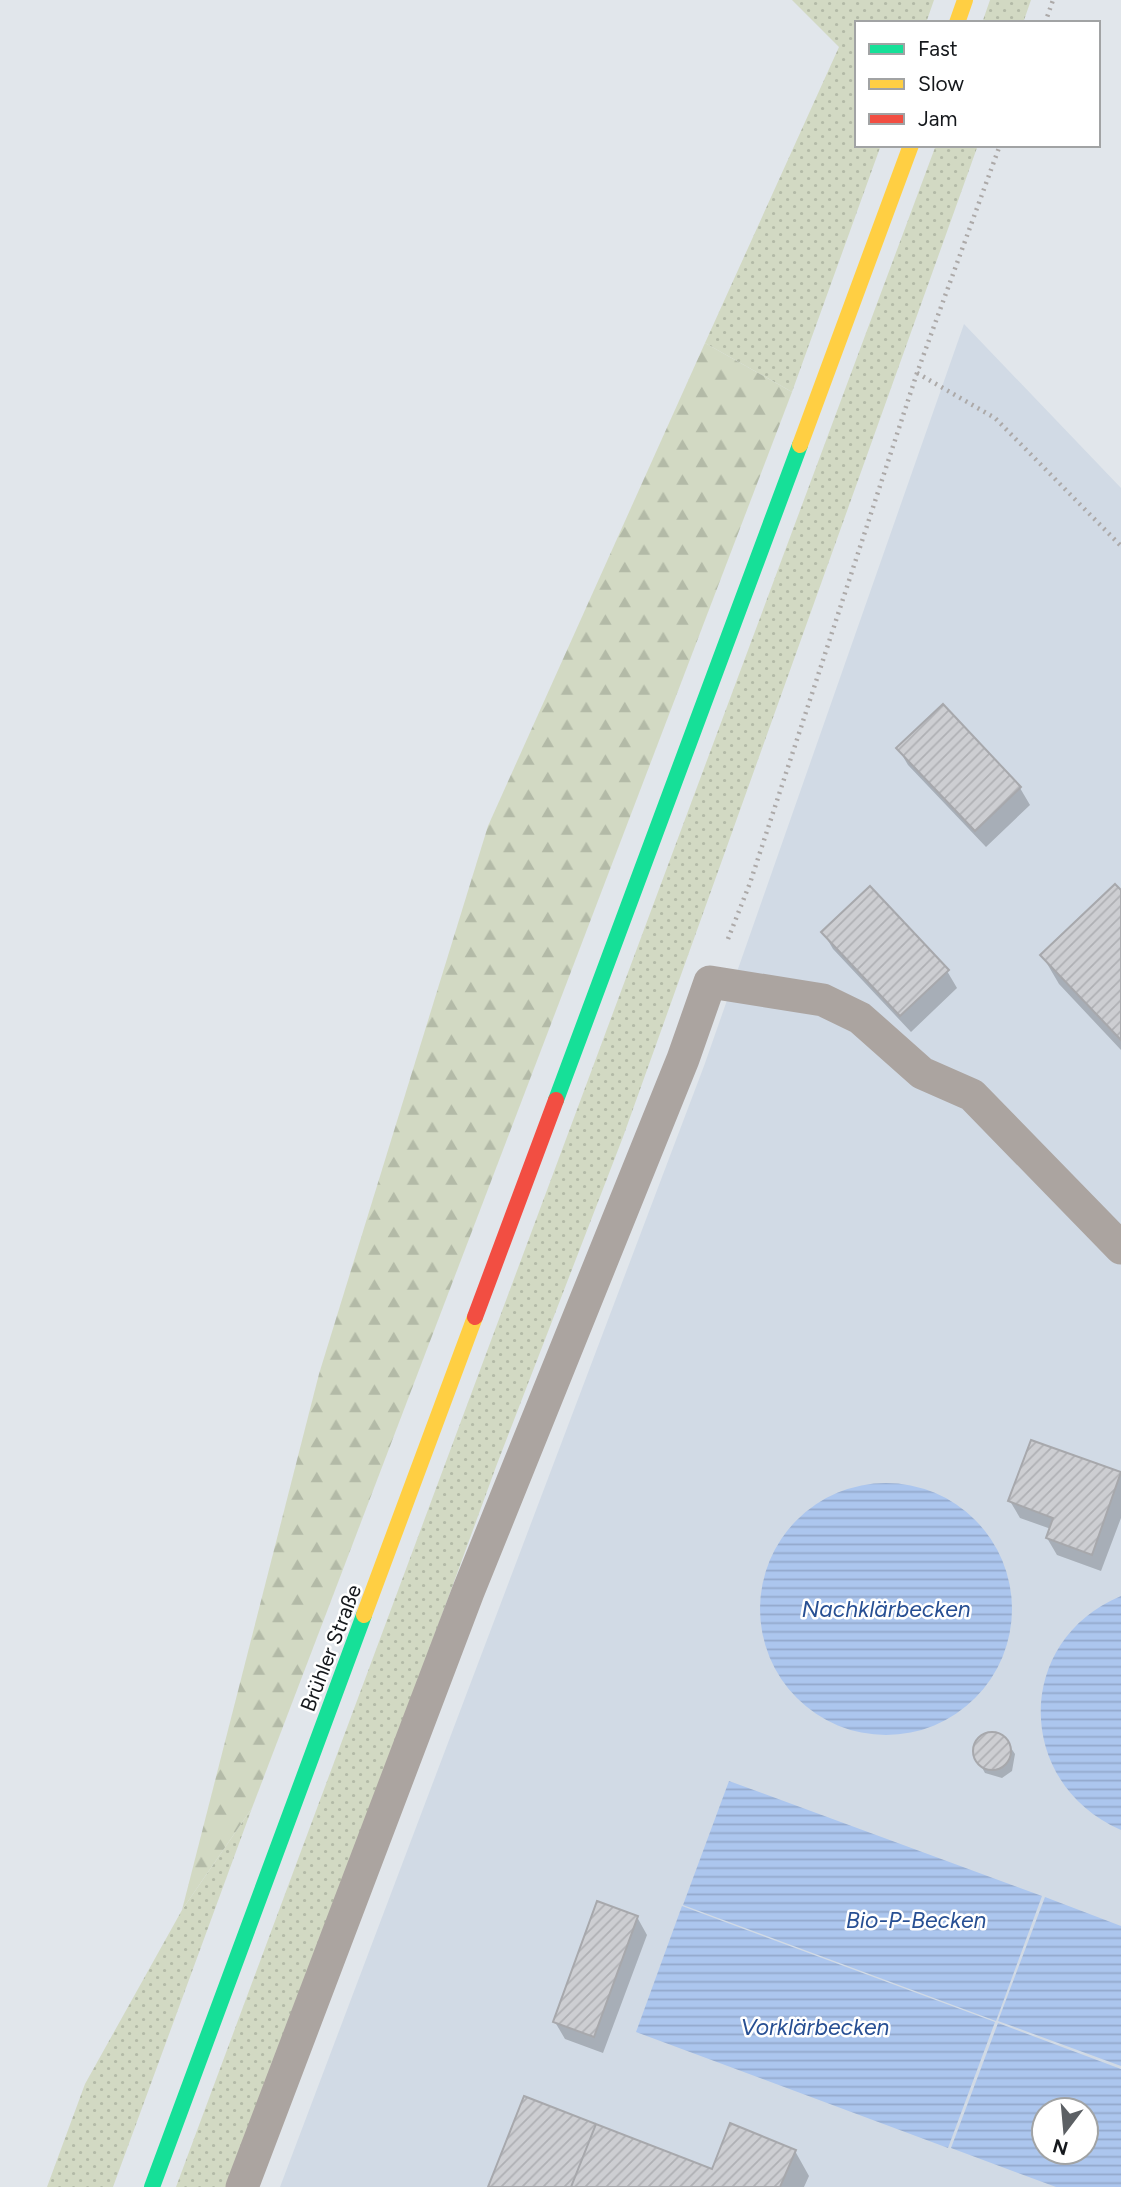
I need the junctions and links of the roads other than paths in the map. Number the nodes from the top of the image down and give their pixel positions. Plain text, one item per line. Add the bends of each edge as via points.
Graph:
1 (965, 0) edge
2 (958, 21) edge
3 (910, 147) edge
4 (1121, 1248) edge
5 (152, 2187) edge
6 (242, 2187) edge

1 - 2 street
3 - 5 street, Brühler Straße
4 - 6 lane via 972,1095 922,1073 860,1018 823,1000 710,982 468,1591

